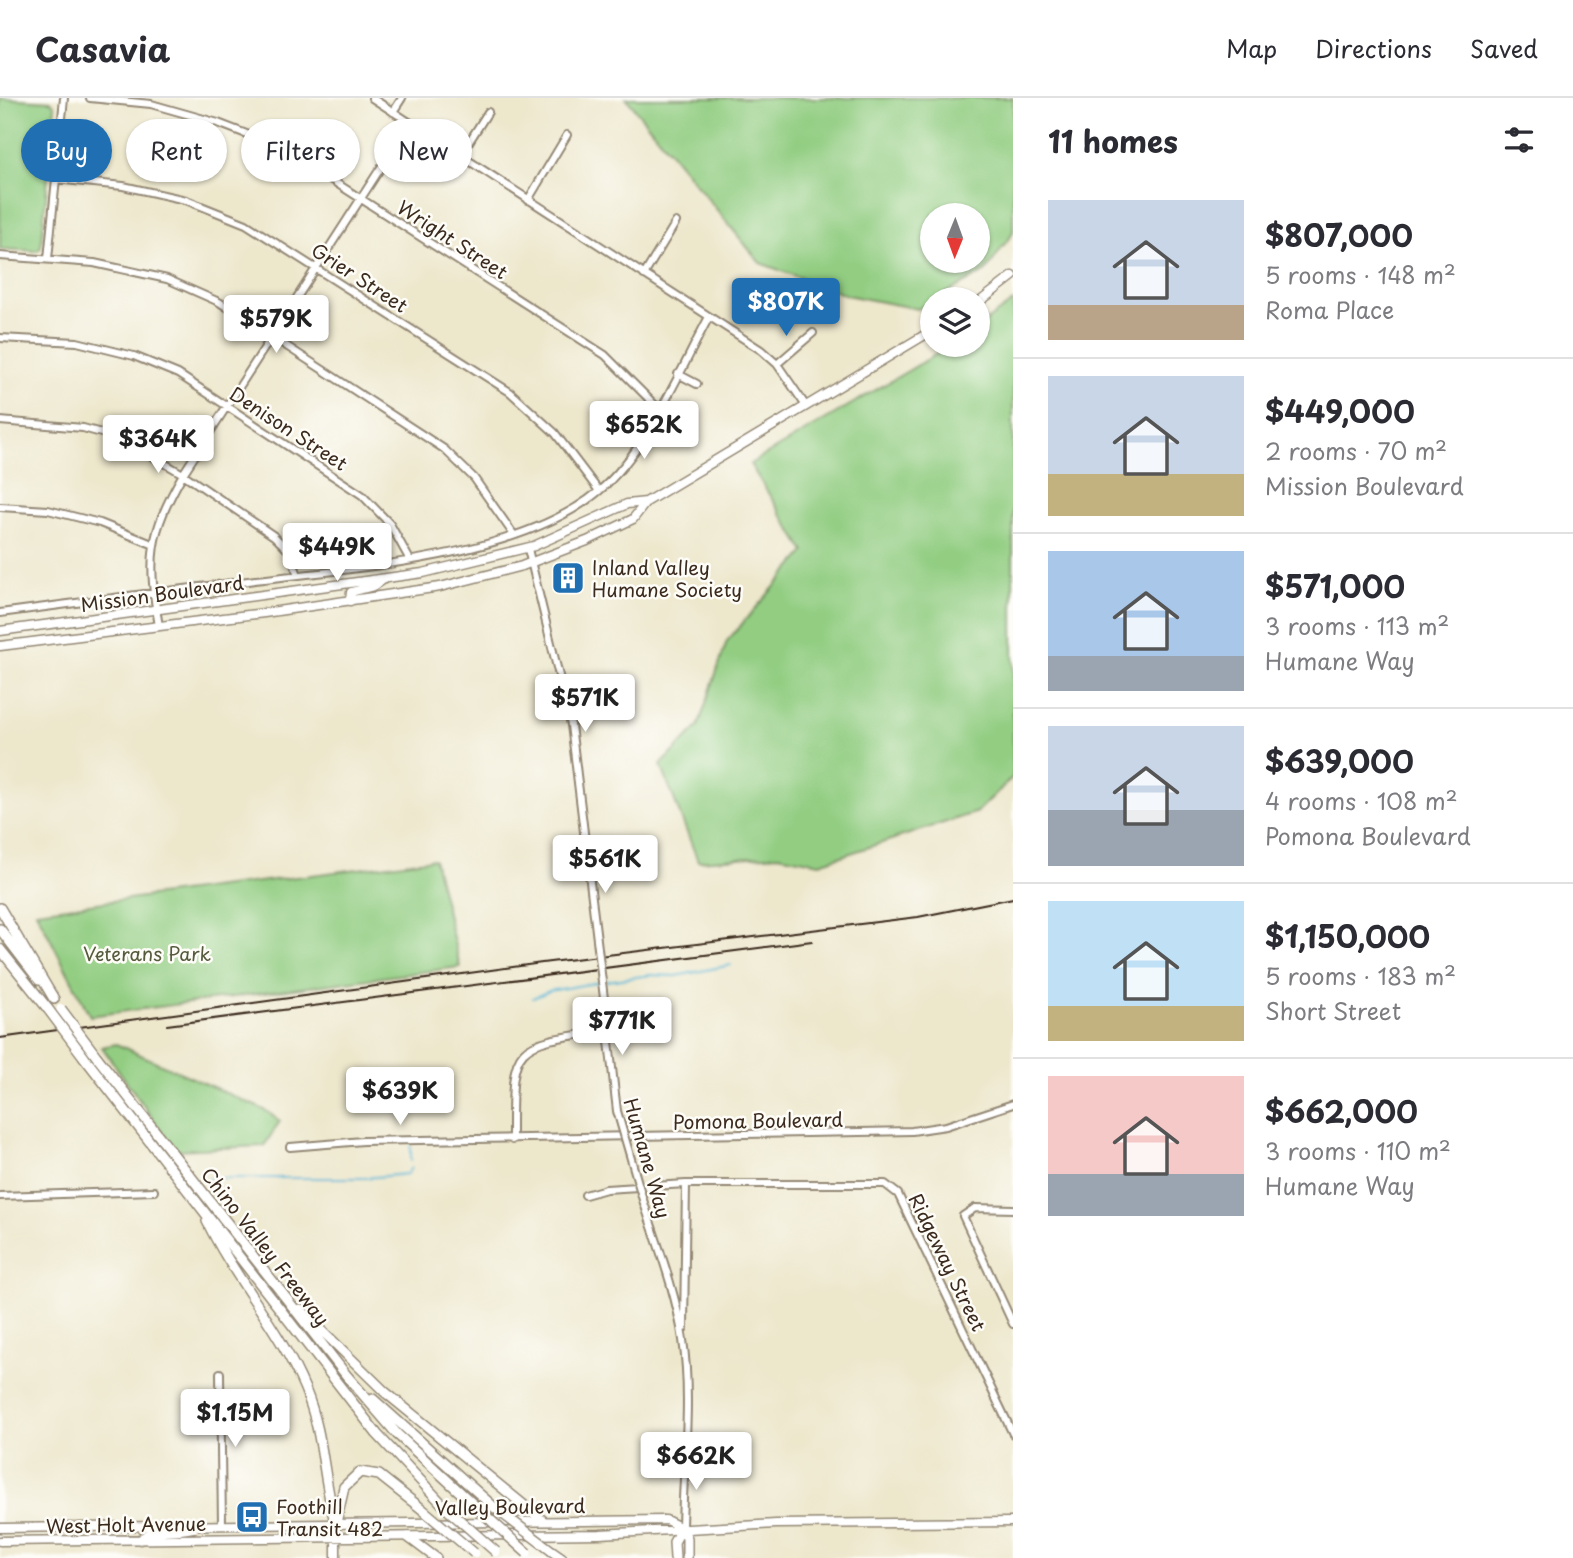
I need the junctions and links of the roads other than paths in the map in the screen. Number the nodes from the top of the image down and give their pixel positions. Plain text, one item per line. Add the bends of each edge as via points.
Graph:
1 (64, 98) edge
2 (90, 98) edge
3 (372, 98) edge
4 (402, 98) edge
5 (393, 112) junction
6 (488, 112) dead end
7 (62, 119) edge
8 (403, 119) edge
9 (567, 135) dead end
10 (472, 137) edge
11 (472, 164) edge
12 (374, 177) edge
13 (55, 182) edge
14 (84, 182) edge
15 (360, 198) junction
16 (528, 200) junction
17 (676, 222) dead end
18 (0, 256) edge
19 (48, 259) junction
20 (317, 267) junction
21 (644, 275) junction
22 (1013, 276) edge
23 (990, 294) edge
24 (709, 317) junction
25 (813, 333) dead end
26 (272, 336) junction
27 (0, 338) edge
28 (920, 338) edge
29 (777, 364) junction
30 (678, 374) junction
31 (697, 384) dead end
32 (227, 406) junction
33 (806, 406) junction
34 (659, 409) junction
35 (0, 421) edge
36 (183, 474) junction
37 (599, 491) junction
38 (646, 502) junction
39 (0, 507) edge
40 (514, 535) junction
41 (152, 544) junction
42 (527, 548) junction
43 (410, 560) junction
44 (533, 562) junction
45 (298, 575) junction
46 (384, 579) junction
47 (153, 593) junction
48 (350, 601) junction
49 (156, 610) junction
50 (0, 613) edge
51 (159, 626) junction
52 (0, 631) edge
53 (0, 646) edge
54 (0, 908) edge
55 (0, 929) edge
56 (0, 949) edge
57 (54, 999) junction
58 (606, 1031) junction
59 (1013, 1104) edge
60 (153, 1137) junction
61 (512, 1139) junction
62 (290, 1147) dead end
63 (686, 1184) junction
64 (154, 1191) dead end
65 (0, 1195) edge
66 (585, 1195) dead end
67 (201, 1200) junction
68 (1013, 1209) edge
69 (264, 1273) junction
70 (1013, 1324) edge
71 (684, 1341) junction
72 (220, 1373) dead end
73 (347, 1376) junction
74 (1013, 1434) edge
75 (542, 1520) junction
76 (1013, 1522) edge
77 (201, 1525) junction
78 (222, 1525) junction
79 (336, 1525) junction
80 (0, 1528) edge
81 (682, 1528) junction
82 (336, 1537) junction
83 (408, 1537) junction
84 (141, 1540) junction
85 (0, 1541) edge
86 (477, 1555) edge
87 (500, 1555) edge
88 (531, 1555) edge
89 (336, 1558) edge
90 (436, 1558) edge
91 (562, 1558) edge
92 (675, 1558) edge
93 (687, 1558) edge

1 - 7 street
2 - 15 street, Wright Street via 151,104 218,123 280,147
3 - 5 street
4 - 5 street
5 - 8 street
6 - 10 street
9 - 16 street
11 - 16 street
12 - 15 street
13 - 19 street
14 - 20 street, Grier Street via 186,200 246,224
15 - 20 street
15 - 34 street, Wright Street via 605,355
16 - 21 street
17 - 21 street
18 - 19 street
19 - 26 street via 127,268 167,279 219,302
20 - 26 street
20 - 37 street, Grier Street via 510,392 555,433
21 - 24 street
22 - 23 main road
24 - 29 street
24 - 30 street
25 - 29 street
26 - 32 street
26 - 40 street via 444,449 474,478
27 - 32 street, Denison Street via 78,342 134,356 178,374
28 - 33 main road
29 - 33 street
30 - 31 street
30 - 34 street
32 - 36 street
32 - 43 street, Denison Street via 362,495 390,524
33 - 38 main road
34 - 37 street via 628,460
35 - 36 street via 83,428 122,439
36 - 41 street via 161,514
36 - 45 street via 275,536 289,551
37 - 40 street via 555,520
38 - 42 main road, Mission Boulevard via 627,504
38 - 44 main road via 633,519
39 - 41 street via 48,510 100,523
40 - 43 street
41 - 47 street
42 - 44 street, Humane Way
42 - 46 main road, Mission Boulevard
43 - 45 street
44 - 48 main road via 440,587
44 - 58 street, Humane Way, bridge via 571,724
45 - 47 street
46 - 48 main road via 351,592
46 - 49 main road, Mission Boulevard
47 - 49 street
47 - 50 street
48 - 51 main road
49 - 51 street
49 - 52 main road, Mission Boulevard
51 - 53 main road
54 - 57 highway
55 - 57 highway, Chino Valley Freeway
56 - 60 highway, Chino Valley Freeway, bridge
57 - 60 highway, Chino Valley Freeway, bridge
58 - 61 street via 548,1038 523,1053 513,1077
58 - 71 street, Humane Way, bridge via 617,1111 676,1301
59 - 61 street, Pomona Boulevard via 955,1124 912,1131
60 - 67 highway, Chino Valley Freeway
60 - 67 highway, Chino Valley Freeway via 192,1195
61 - 62 street, Pomona Boulevard
63 - 66 street via 606,1189
63 - 71 street
63 - 74 street, Ridgeway Street via 885,1184 898,1194
64 - 65 street
67 - 69 highway, Chino Valley Freeway
67 - 79 highway via 304,1386 323,1441
67 - 87 highway, Chino Valley Freeway, bridge via 377,1434 447,1509
68 - 70 street via 975,1208 963,1216
69 - 73 highway, Chino Valley Freeway
69 - 75 highway via 384,1392
71 - 81 street, Humane Way
72 - 78 street
73 - 88 highway, Chino Valley Freeway, bridge via 397,1434
73 - 91 highway, bridge via 495,1508
75 - 79 main road, Valley Boulevard
75 - 81 main road, Valley Boulevard via 666,1520
76 - 81 main road, Valley Boulevard
77 - 78 main road, West Holt Avenue
77 - 80 main road, West Holt Avenue
77 - 84 main road via 185,1532 150,1533
78 - 79 main road, West Holt Avenue
79 - 82 main road
79 - 86 highway, bridge via 344,1488 360,1472 379,1475
81 - 83 main road, Valley Boulevard
81 - 92 highway via 674,1542
81 - 93 highway
82 - 83 main road, Valley Boulevard
82 - 84 main road, West Holt Avenue
82 - 89 main road
83 - 90 highway
84 - 85 main road, West Holt Avenue

